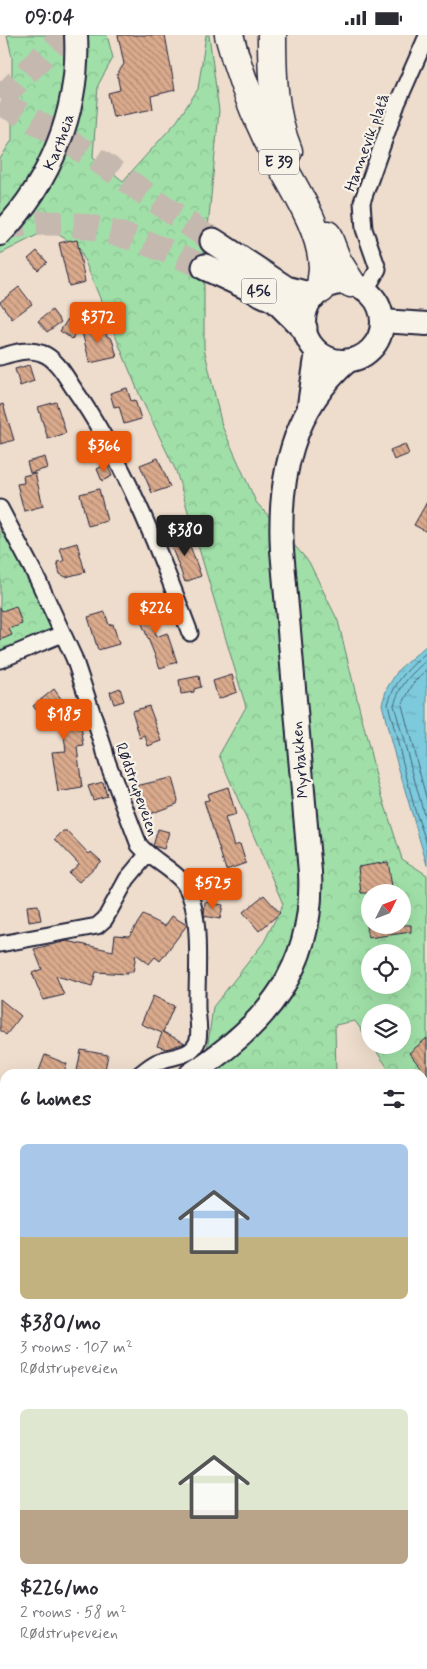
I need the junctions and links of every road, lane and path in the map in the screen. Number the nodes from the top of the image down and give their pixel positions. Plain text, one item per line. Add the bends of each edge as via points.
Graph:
1 (76, 35) edge
2 (229, 35) edge
3 (272, 35) edge
4 (427, 36) edge
5 (0, 234) edge
6 (213, 241) tunnel mouth
7 (205, 267) tunnel mouth
8 (358, 287) junction
9 (317, 293) junction
10 (382, 321) junction
11 (427, 324) edge
12 (304, 328) junction
13 (317, 351) junction
14 (0, 357) edge
15 (349, 360) junction
16 (309, 405) junction
17 (0, 508) edge
18 (190, 633) dead end
19 (62, 634) junction
20 (0, 660) edge
21 (147, 855) junction
22 (0, 944) edge
23 (147, 1069) edge
24 (198, 1069) edge

1 - 5 street, Kartheia via 75,86 56,151 33,193
2 - 9 highway, E 39 via 259,120 318,242 323,266
3 - 8 highway, E 39 via 275,96 282,133 337,261
4 - 8 street, Hannevik platå via 362,202 364,229 378,269
6 - 9 main road, 456 via 286,289
7 - 12 main road, 456 via 276,300
8 - 9 street via 331,284
8 - 10 street via 374,298
9 - 12 street via 305,311
10 - 11 street
10 - 15 street via 378,337 369,351
12 - 13 street via 308,341
13 - 15 street via 328,358
13 - 16 street, Myrbakken
14 - 18 street via 30,351 42,353 62,371 84,402 123,473
15 - 16 street, Myrbakken
16 - 24 street, Myrbakken via 286,470 280,522 310,879 307,927 293,971 272,1005 238,1039
17 - 19 street, Rødstrupeveien
19 - 20 street
19 - 21 street, Rødstrupeveien via 82,678 122,806
21 - 22 street via 127,879 105,919 97,926
21 - 23 street, Rødstrupeveien via 172,871 184,883 190,897 198,951 197,1012 200,1026 196,1045 190,1052 156,1062

